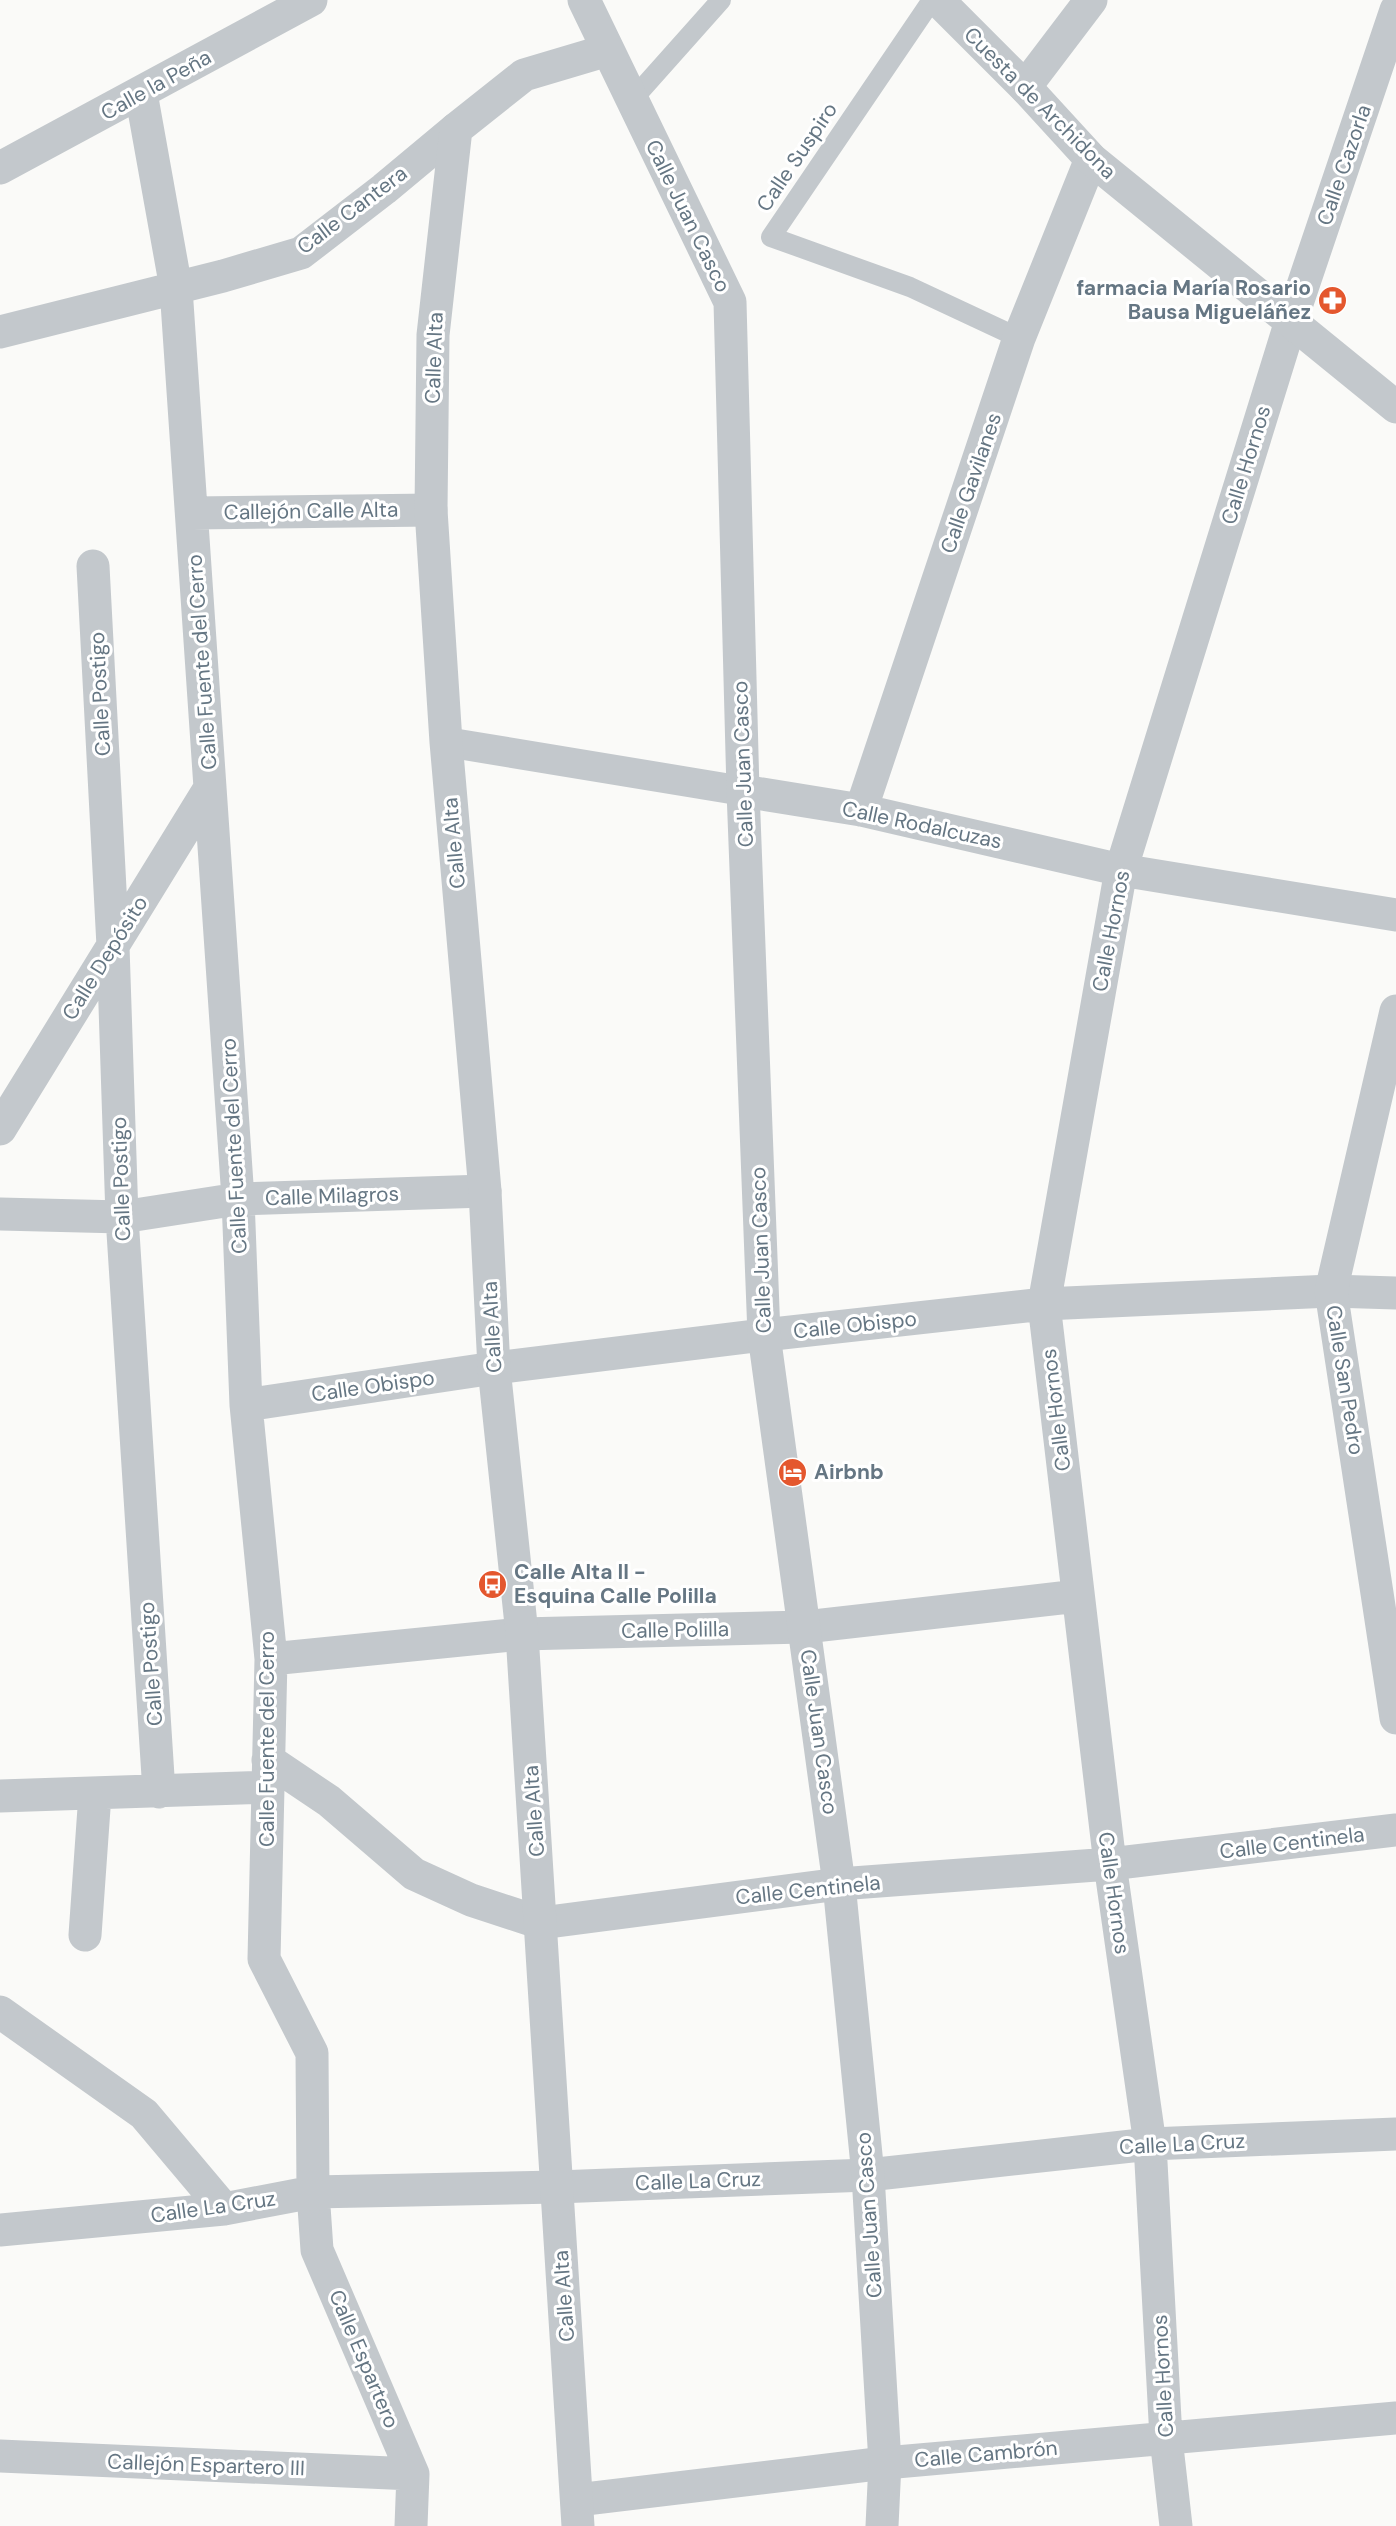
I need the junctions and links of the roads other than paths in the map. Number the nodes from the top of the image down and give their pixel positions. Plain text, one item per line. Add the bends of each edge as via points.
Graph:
1 (311, 0) edge
2 (584, 0) edge
3 (721, 0) edge
4 (932, 0) edge
5 (938, 0) edge
6 (1091, 0) edge
7 (1396, 10) edge
8 (608, 50) junction
9 (1025, 87) junction
10 (141, 93) junction
11 (632, 100) junction
12 (456, 129) junction
13 (1091, 159) junction
14 (0, 168) edge
15 (176, 288) junction
16 (1291, 321) junction
17 (0, 332) edge
18 (1019, 338) junction
19 (1396, 407) edge
20 (431, 510) junction
21 (192, 513) junction
22 (93, 566) dead end
23 (446, 742) junction
24 (210, 788) junction
25 (743, 791) junction
26 (861, 810) junction
27 (1121, 870) junction
28 (1396, 915) edge
29 (113, 946) junction
30 (1396, 1011) edge
31 (0, 1129) edge
32 (485, 1191) junction
33 (238, 1198) junction
34 (0, 1214) edge
35 (122, 1217) junction
36 (1331, 1291) junction
37 (1396, 1293) edge
38 (1044, 1304) junction
39 (764, 1335) junction
40 (494, 1368) junction
41 (246, 1405) junction
42 (1078, 1596) junction
43 (805, 1627) junction
44 (522, 1634) junction
45 (271, 1659) junction
46 (1396, 1718) edge
47 (268, 1773) junction
48 (159, 1792) junction
49 (95, 1794) junction
50 (0, 1796) edge
51 (1396, 1830) edge
52 (1110, 1864) junction
53 (839, 1884) junction
54 (541, 1923) junction
55 (85, 1935) dead end
56 (0, 2012) edge
57 (1396, 2134) edge
58 (1150, 2144) junction
59 (868, 2175) junction
60 (557, 2187) junction
61 (313, 2192) junction
62 (224, 2210) junction
63 (0, 2230) edge
64 (1396, 2418) edge
65 (1166, 2438) junction
66 (0, 2456) edge
67 (885, 2463) junction
68 (413, 2474) junction
69 (577, 2513) edge
70 (411, 2526) edge
71 (882, 2526) edge
72 (1176, 2526) edge

1 - 10 street, Calle la Peña
2 - 8 street, Calle Juan Casco
3 - 11 lane
4 - 18 lane, Calle Suspiro via 771,237 910,287
5 - 9 street, Cuesta de Archidona
6 - 9 street
7 - 16 street, Calle Cazorla
8 - 11 street, Calle Juan Casco
8 - 12 street, Calle Cantera via 524,75
9 - 13 street, Cuesta de Archidona
10 - 14 street, Calle la Peña
10 - 15 street, Calle Fuente del Cerro
11 - 25 street, Calle Juan Casco via 730,302
12 - 15 street, Calle Cantera via 301,253
12 - 20 street, Calle Alta via 433,335
13 - 16 street, Cuesta de Archidona
13 - 18 street, Calle Gavilanes
15 - 17 street, Calle Cantera
15 - 21 street, Calle Fuente del Cerro
16 - 19 street, Cuesta de Archidona
16 - 27 street, Calle Hornos
18 - 26 street, Calle Gavilanes
20 - 21 street, Callejón Calle Alta
20 - 23 street, Calle Alta
21 - 24 street, Calle Fuente del Cerro
22 - 29 street, Calle Postigo
23 - 25 street, Calle Rodalcuzas
23 - 32 street, Calle Alta
24 - 29 street, Calle Depósito
24 - 33 street, Calle Fuente del Cerro
25 - 26 street, Calle Rodalcuzas
25 - 39 street, Calle Juan Casco
26 - 27 street, Calle Rodalcuzas
27 - 28 street, Calle Rodalcuzas
27 - 38 street, Calle Hornos
29 - 31 street, Calle Depósito
29 - 35 street, Calle Postigo
30 - 36 street, Calle San Pedro
32 - 33 street, Calle Milagros
32 - 40 street, Calle Alta
33 - 35 street, Calle Milagros
33 - 41 street, Calle Fuente del Cerro
34 - 35 street, Calle Milagros
35 - 48 street, Calle Postigo
36 - 37 street, Calle Obispo
36 - 38 street, Calle Obispo
36 - 46 street, Calle San Pedro
38 - 39 street, Calle Obispo
38 - 42 street, Calle Hornos
39 - 40 street, Calle Obispo
39 - 43 street, Calle Juan Casco
40 - 41 street, Calle Obispo
40 - 44 street, Calle Alta
41 - 45 street, Calle Fuente del Cerro
42 - 43 street, Calle Polilla
42 - 52 street, Calle Hornos
43 - 44 street, Calle Polilla
43 - 53 street, Calle Juan Casco
44 - 45 street, Calle Polilla
44 - 54 street, Calle Alta
45 - 47 street, Calle Fuente del Cerro
47 - 48 street
47 - 54 street, Calle Centinela via 329,1801 414,1874 471,1900
47 - 61 street, Calle Fuente del Cerro via 264,1959 312,2053
48 - 49 street
49 - 50 street
49 - 55 street
51 - 52 street, Calle Centinela
52 - 53 street, Calle Centinela
52 - 58 street, Calle Hornos
53 - 54 street, Calle Centinela
53 - 59 street, Calle Juan Casco
54 - 60 street, Calle Alta
56 - 62 street via 144,2114
57 - 58 street, Calle La Cruz
58 - 59 street, Calle La Cruz
58 - 65 street, Calle Hornos
59 - 60 street, Calle La Cruz
59 - 67 street, Calle Juan Casco
60 - 61 street, Calle La Cruz
60 - 69 street, Calle Alta
61 - 62 street, Calle La Cruz
61 - 68 street, Calle Espartero via 317,2250
62 - 63 street, Calle La Cruz
64 - 65 street, Calle Cambrón
65 - 67 street, Calle Cambrón
65 - 72 street, Calle Hornos
66 - 68 street, Callejón Espartero III
67 - 69 street, Calle Cambrón
67 - 71 street, Calle Juan Casco
68 - 70 street, Calle Espartero

